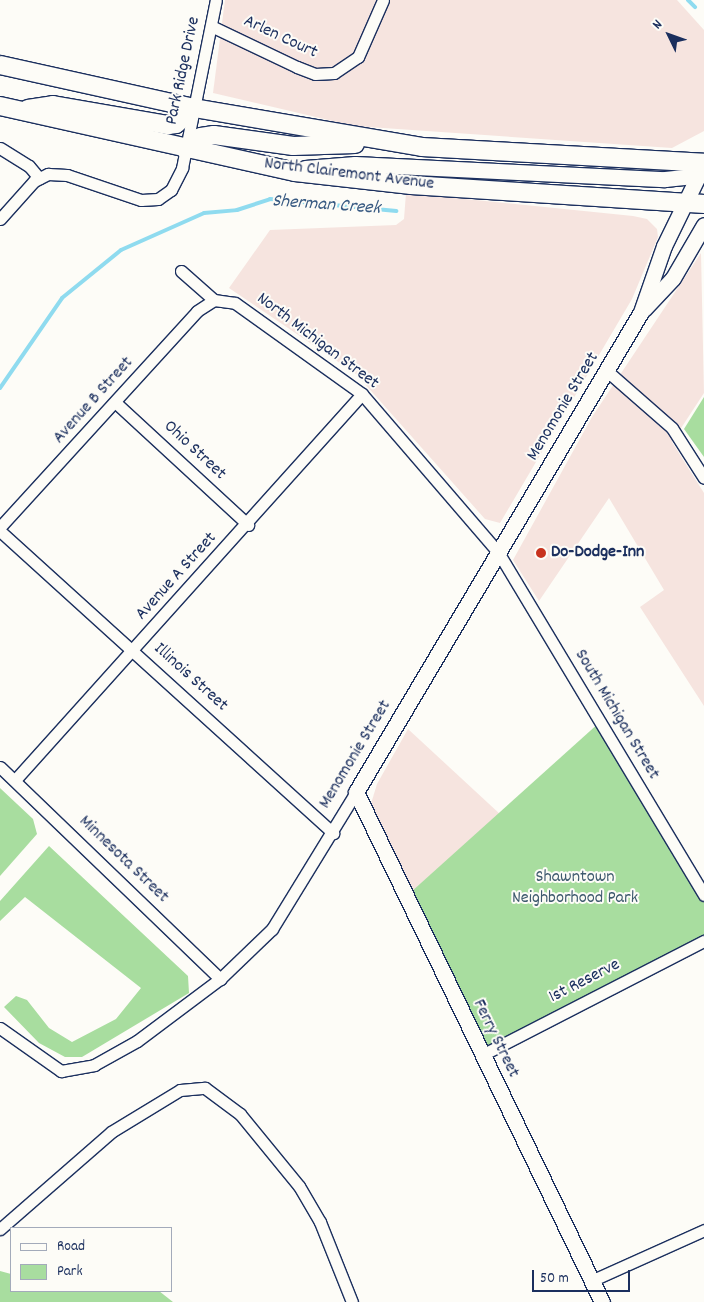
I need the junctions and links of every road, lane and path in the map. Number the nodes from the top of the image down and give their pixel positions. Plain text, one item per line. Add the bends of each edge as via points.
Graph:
1 (216, 0) edge
2 (384, 0) edge
3 (211, 26) junction
4 (0, 65) edge
5 (8, 108) edge
6 (194, 108) junction
7 (385, 141) junction
8 (0, 148) edge
9 (186, 150) junction
10 (283, 170) junction
11 (703, 174) edge
12 (39, 178) junction
13 (685, 203) junction
14 (704, 204) edge
15 (0, 219) edge
16 (704, 226) edge
17 (181, 270) dead end
18 (214, 300) junction
19 (642, 312) junction
20 (607, 372) junction
21 (362, 394) junction
22 (116, 403) junction
23 (704, 478) edge
24 (248, 525) junction
25 (0, 529) edge
26 (498, 552) junction
27 (134, 651) junction
28 (0, 767) edge
29 (15, 780) junction
30 (356, 792) junction
31 (332, 833) junction
32 (704, 895) edge
33 (704, 942) edge
34 (220, 979) junction
35 (0, 1028) edge
36 (482, 1054) junction
37 (0, 1229) edge
38 (704, 1230) edge
39 (593, 1280) junction
40 (352, 1302) edge
41 (602, 1302) edge

1 - 3 street, Park Ridge Drive
2 - 3 street, Arlen Court via 358,57 334,73 315,74
3 - 6 street, Park Ridge Drive
4 - 6 main road
5 - 6 main road via 54,105 168,125 176,124
5 - 9 main road, North Clairemont Avenue
6 - 7 main road
6 - 9 street, Park Ridge Drive
7 - 9 main road via 293,146 214,135 201,137
7 - 11 main road
8 - 12 street via 30,166
9 - 10 main road, North Clairemont Avenue
9 - 12 street, Park Ridge Drive via 176,183 165,194 150,201 67,175
10 - 11 main road via 355,164
10 - 13 main road, North Clairemont Avenue via 411,185
11 - 13 main road
12 - 15 street
13 - 14 main road, North Clairemont Avenue
13 - 19 main road, Menomonie Street
16 - 19 main road, Menomonie Street via 673,278
17 - 18 street
18 - 21 street, North Michigan Street via 236,303
18 - 22 street, Avenue B Street via 197,311
19 - 20 main road, Menomonie Street
20 - 23 street via 672,428
20 - 26 main road, Menomonie Street
21 - 24 street, Avenue A Street
21 - 26 street, North Michigan Street
22 - 24 street, Ohio Street
22 - 25 street, Avenue B Street
24 - 27 street, Avenue A Street
25 - 27 street, Illinois Street
26 - 30 main road, Menomonie Street
26 - 32 street, South Michigan Street
27 - 29 street, Avenue A Street
27 - 31 street, Illinois Street
28 - 29 street, Minnesota Street
29 - 34 street, Minnesota Street
30 - 31 street, Menomonie Street
30 - 36 main road, Ferry Street
31 - 34 street, Menomonie Street via 272,929
33 - 36 street, 1st Reserve
34 - 35 street, Menomonie Street via 138,1041 94,1065 77,1070 51,1068
36 - 39 main road, Ferry Street
37 - 40 street via 111,1132 180,1090 205,1088 240,1114 307,1198
38 - 39 street
39 - 41 main road, Ferry Street

